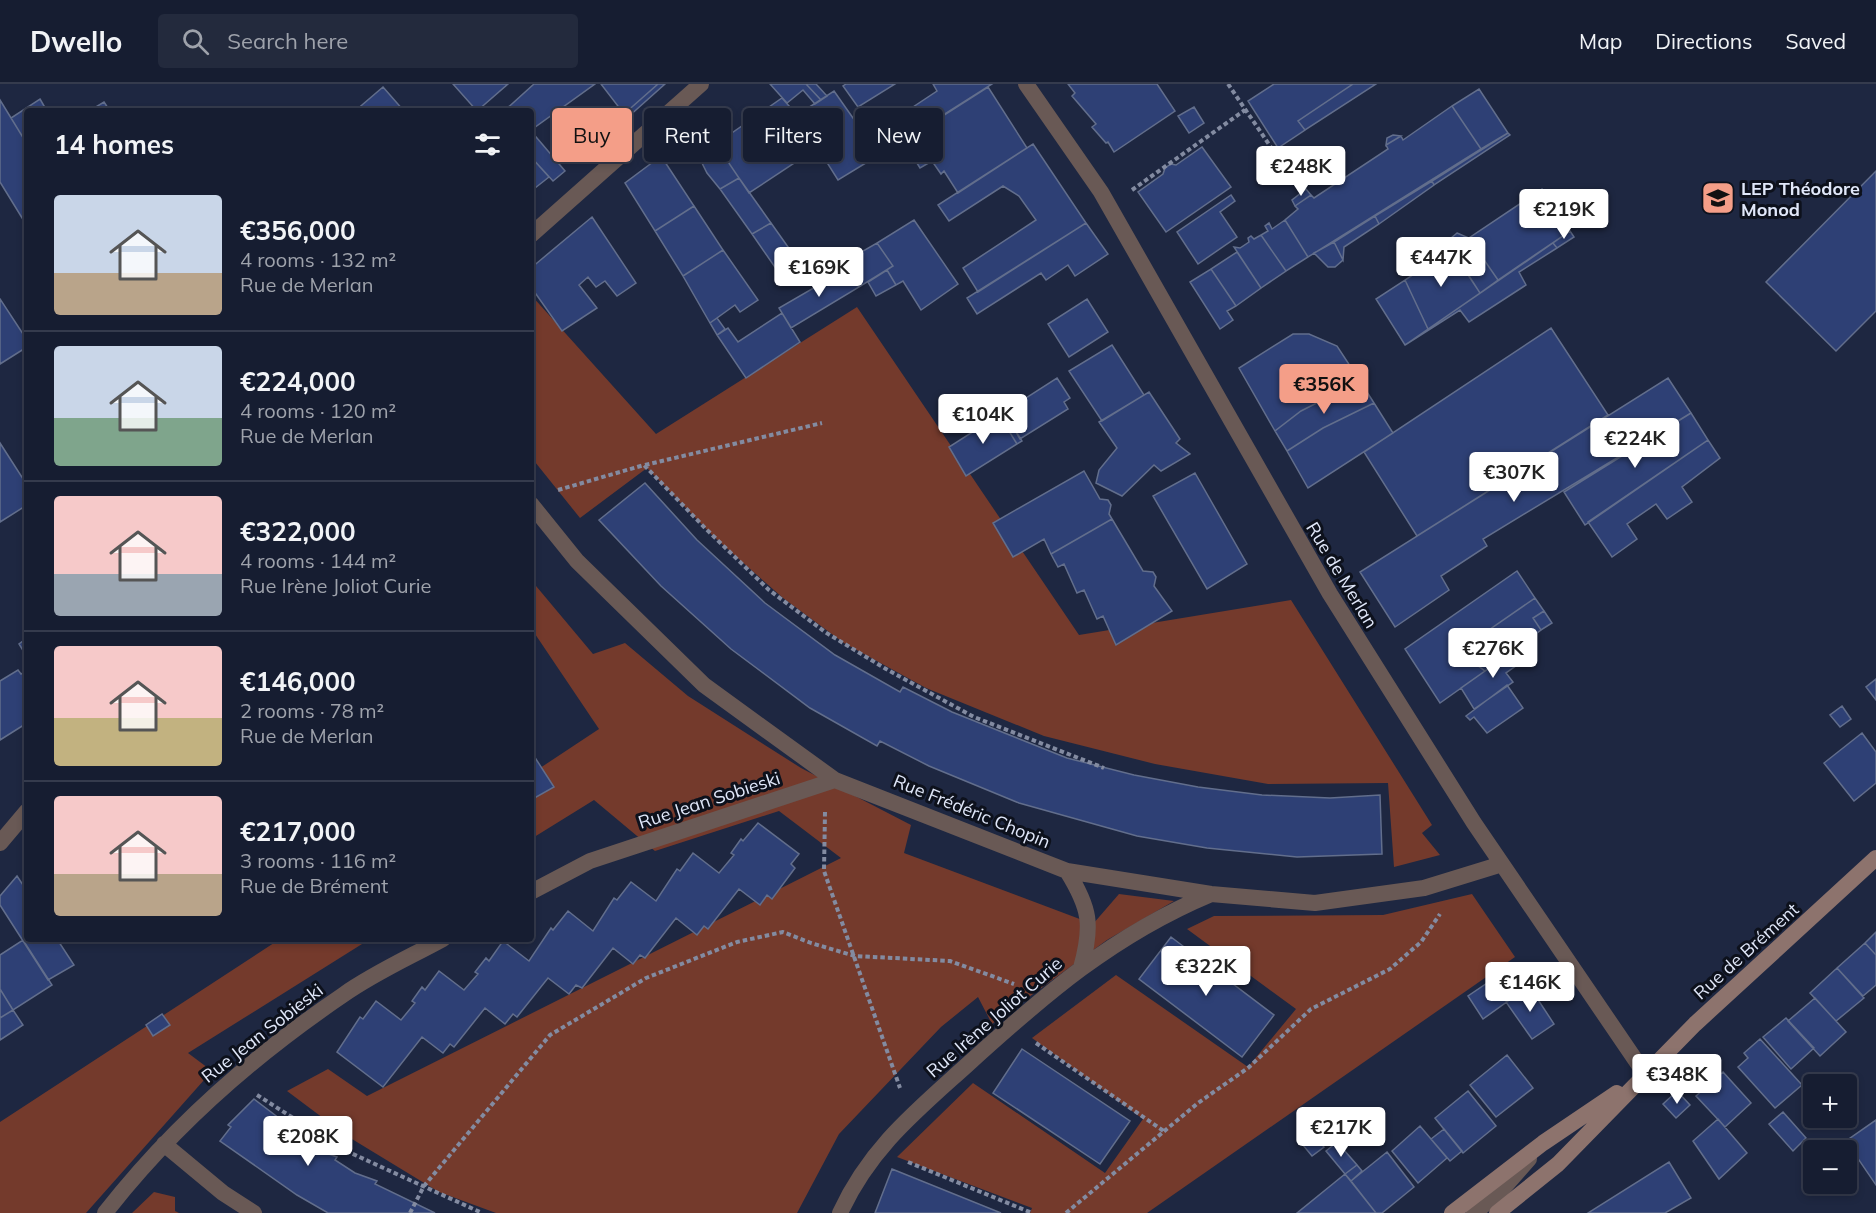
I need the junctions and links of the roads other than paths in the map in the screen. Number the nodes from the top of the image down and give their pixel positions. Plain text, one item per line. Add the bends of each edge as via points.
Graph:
1 (701, 84) edge
2 (1026, 84) edge
3 (534, 232) edge
4 (534, 508) edge
5 (835, 780) junction
6 (24, 815) edge
7 (0, 843) edge
8 (1876, 858) edge
9 (1502, 864) junction
10 (1067, 871) junction
11 (534, 890) edge
12 (1211, 894) junction
13 (438, 942) edge
14 (1081, 968) junction
15 (1645, 1074) junction
16 (1543, 1143) junction
17 (164, 1144) junction
18 (105, 1213) edge
19 (254, 1213) edge
20 (840, 1213) edge
21 (1452, 1213) edge
22 (1474, 1213) edge
23 (1497, 1213) edge

1 - 3 street
2 - 9 street, Rue de Merlan via 1110,206 1330,594
4 - 5 street, Rue Frédéric Chopin via 577,561 704,685
5 - 10 street, Rue Frédéric Chopin
5 - 11 street, Rue Jean Sobieski via 590,861
6 - 7 street
8 - 15 main road, Rue de Brément
9 - 12 street, Rue Frédéric Chopin via 1397,894 1315,903
9 - 15 street, Rue de Merlan
10 - 12 street, Rue Frédéric Chopin
10 - 14 street via 1083,897 1090,923
12 - 14 street, Rue Irène Joliot Curie via 1130,933
13 - 17 street, Rue Jean Sobieski via 344,994 231,1078
14 - 20 street, Rue Irène Joliot Curie via 1010,1026 878,1149
15 - 16 main road, Rue de Brément
15 - 23 main road, Rue de Brément via 1558,1164
16 - 21 main road, Rue de Brément
16 - 22 street via 1499,1192
17 - 18 street, Rue Jean Sobieski
17 - 19 street

